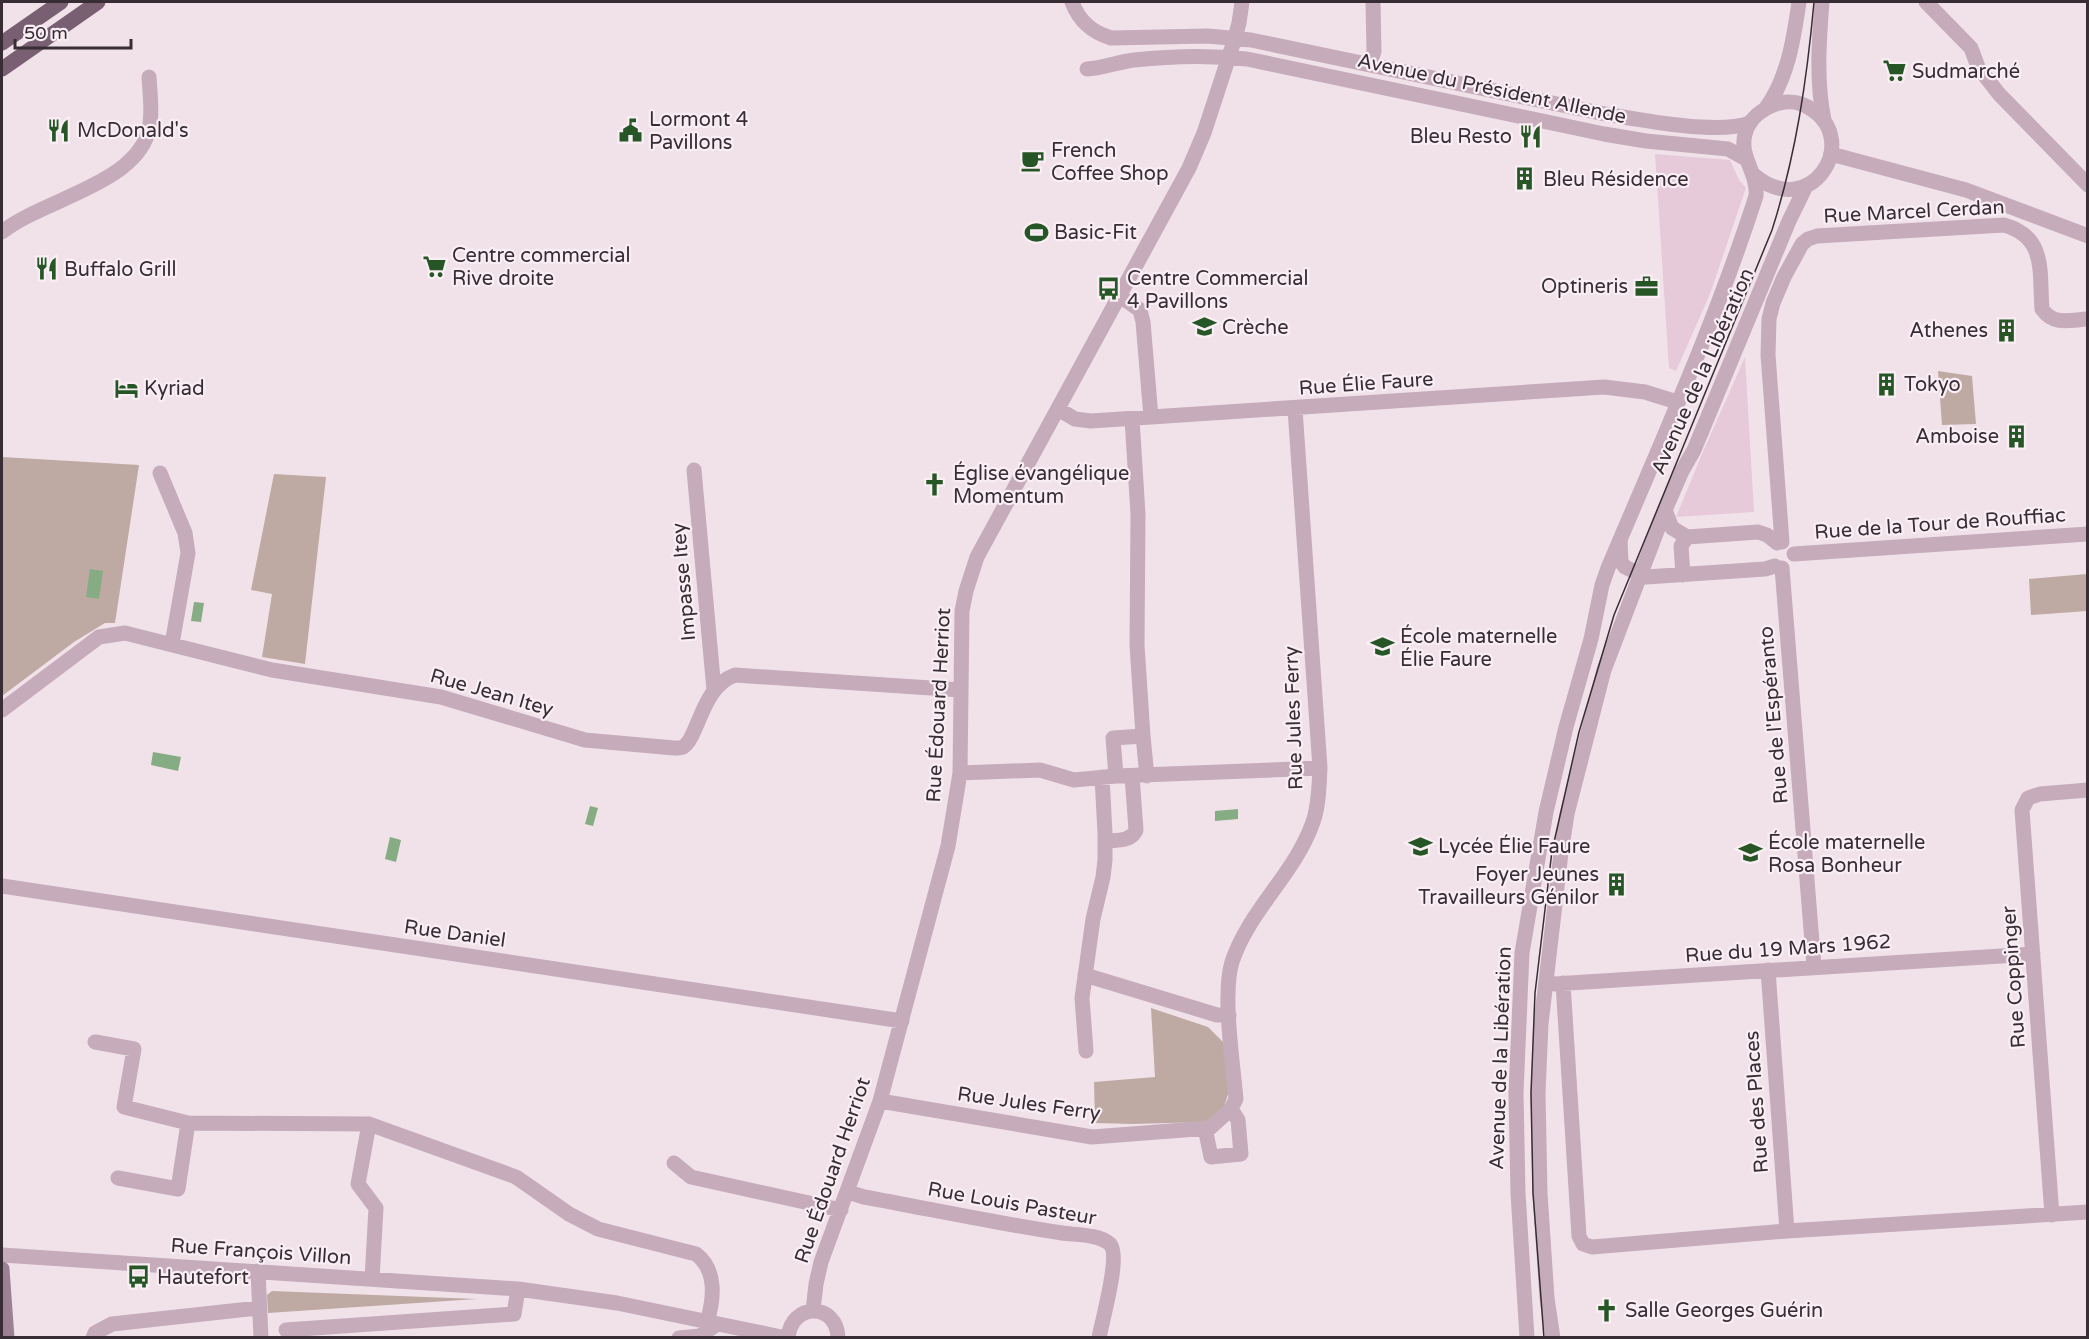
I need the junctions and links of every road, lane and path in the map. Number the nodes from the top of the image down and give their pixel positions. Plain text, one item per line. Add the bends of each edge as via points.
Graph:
1 (61, 2) edge
2 (98, 2) edge
3 (1071, 2) edge
4 (1242, 2) edge
5 (1373, 2) edge
6 (1799, 2) edge
7 (1822, 2) edge
8 (1926, 2) edge
9 (1235, 38) junction
10 (2, 43) edge
11 (1228, 57) junction
12 (1370, 64) junction
13 (2, 69) edge
14 (1087, 69) dead end
15 (149, 77) dead end
16 (1766, 108) junction
17 (1824, 120) junction
18 (1750, 123) junction
19 (1831, 154) junction
20 (1746, 159) junction
21 (1754, 175) junction
22 (2088, 185) edge
23 (1806, 186) junction
24 (2, 232) edge
25 (2088, 236) edge
26 (1120, 296) junction
27 (2088, 319) edge
28 (1677, 402) junction
29 (1058, 409) junction
30 (1295, 409) junction
31 (1151, 417) junction
32 (1132, 418) junction
33 (694, 470) dead end
34 (160, 473) dead end
35 (1665, 510) junction
36 (2088, 534) edge
37 (1687, 537) junction
38 (1620, 540) junction
39 (1779, 542) junction
40 (1794, 554) junction
41 (1779, 567) junction
42 (1640, 575) junction
43 (1683, 575) junction
44 (172, 644) junction
45 (714, 690) junction
46 (961, 690) junction
47 (2, 710) edge
48 (1143, 736) junction
49 (1320, 768) junction
50 (960, 773) junction
51 (1139, 776) junction
52 (1109, 777) junction
53 (2088, 790) edge
54 (1105, 841) junction
55 (2, 886) edge
56 (2033, 954) junction
57 (1814, 967) junction
58 (1768, 970) junction
59 (1086, 975) junction
60 (1563, 983) junction
61 (1546, 984) junction
62 (1229, 1016) junction
63 (902, 1022) junction
64 (95, 1042) dead end
65 (1086, 1051) dead end
66 (880, 1101) junction
67 (1231, 1109) junction
68 (188, 1123) junction
69 (369, 1124) junction
70 (1205, 1128) junction
71 (674, 1163) dead end
72 (118, 1178) dead end
73 (848, 1192) junction
74 (841, 1210) junction
75 (2088, 1212) edge
76 (2052, 1215) junction
77 (1787, 1231) junction
78 (2, 1255) edge
79 (2, 1269) edge
80 (258, 1271) junction
81 (372, 1279) junction
82 (518, 1289) junction
83 (260, 1308) junction
84 (813, 1310) junction
85 (712, 1323) junction
86 (286, 1330) dead end
87 (7, 1338) edge
88 (93, 1338) edge
89 (261, 1338) edge
90 (679, 1338) edge
91 (787, 1338) edge
92 (838, 1338) edge
93 (1099, 1338) edge
94 (1527, 1338) edge
95 (1553, 1338) edge

1 - 10 main road
2 - 13 main road
3 - 9 street, Avenue du Président Allende via 1084,24 1111,38
4 - 9 street, Rue Édouard Herriot
5 - 12 street via 1374,51
6 - 16 street via 1786,64
7 - 17 street via 1819,76
8 - 22 street via 1971,48 1978,67 1999,94
9 - 11 street, Rue Édouard Herriot
9 - 12 street, Avenue du Président Allende
11 - 14 street, Avenue du Président Allende via 1131,60
11 - 20 street, Avenue du Président Allende via 1604,134 1728,149
11 - 26 street, Rue Édouard Herriot via 1199,147
12 - 18 street, Avenue du Président Allende via 1648,122 1731,127
15 - 24 street via 150,123 136,155 112,175
16 - 17 street via 1780,103 1802,104
16 - 18 street
17 - 19 street via 1832,143
18 - 20 street via 1744,140
19 - 23 street via 1826,168
19 - 25 street via 1966,190
20 - 21 street
21 - 23 street via 1778,189
21 - 28 street, Avenue de la Libération via 1756,196 1739,248
23 - 35 street, Avenue de la Libération
26 - 29 street, Rue Édouard Herriot
26 - 31 street via 1140,310
27 - 39 street, Rue Marcel Cerdan via 2059,321 2048,317 2042,309 2036,248 2029,236 2017,228 2004,225 1808,238 1784,277 1769,319
28 - 30 street, Rue Élie Faure via 1645,392 1604,387
28 - 38 street, Avenue de la Libération
29 - 32 street, Rue Élie Faure via 1075,419 1091,421
29 - 46 street, Rue Édouard Herriot via 970,574 961,622
30 - 31 street, Rue Élie Faure
30 - 49 street, Rue Jules Ferry
31 - 32 street, Rue Élie Faure
32 - 48 street
33 - 45 street, Impasse Itey
34 - 44 street via 188,553
35 - 37 street via 1672,528
35 - 42 street, Avenue de la Libération
36 - 40 street, Rue de la Tour de Rouffiac
37 - 39 street, Rue de la Tour de Rouffiac via 1758,532
37 - 43 street via 1681,546
38 - 42 street via 1621,562
38 - 94 street, Avenue de la Libération via 1602,585 1548,801 1522,953 1516,1093
39 - 40 street, Rue de la Tour de Rouffiac via 1789,544
39 - 41 street via 1770,548 1768,556
40 - 41 street, Rue de la Tour de Rouffiac via 1790,565
41 - 43 street
41 - 57 street, Rue de l'Espéranto
42 - 43 street
42 - 61 street, Avenue de la Libération via 1604,670 1567,814
44 - 45 street, Rue Jean Itey via 273,670 441,698 609,744 683,747 692,737
44 - 47 street, Rue Jean Itey via 125,633 99,637
45 - 46 street via 725,679 743,674
46 - 50 street, Rue Édouard Herriot
48 - 51 street
48 - 52 street via 1113,738
49 - 51 street
49 - 62 street, Rue Jules Ferry via 1313,821 1302,848 1247,931 1232,964
50 - 52 street via 1040,770 1074,780
50 - 63 street, Rue Édouard Herriot via 948,846
51 - 52 street
51 - 54 street via 1134,835
52 - 54 street
53 - 56 street, Rue Coppinger via 2040,794 2028,798 2022,810
54 - 59 street via 1103,877
55 - 63 street, Rue Daniel
56 - 57 street, Rue du 19 Mars 1962
56 - 76 street, Rue Coppinger
57 - 58 street, Rue du 19 Mars 1962
58 - 60 street, Rue du 19 Mars 1962
58 - 77 street, Rue des Places
59 - 62 street
59 - 65 street via 1082,998
60 - 61 street, Rue du 19 Mars 1962
60 - 77 street via 1582,1244 1592,1247
61 - 95 street, Avenue de la Libération via 1538,1093 1540,1193
62 - 67 street, Rue Jules Ferry via 1236,1100
63 - 66 street, Rue Édouard Herriot
64 - 68 street via 134,1049 124,1107
66 - 70 street, Rue Jules Ferry via 1092,1137
66 - 73 street, Rue Édouard Herriot
67 - 70 street
67 - 70 street via 1238,1120 1241,1154 1210,1157
68 - 69 street
68 - 72 street via 178,1189
69 - 81 street via 358,1184 376,1208
69 - 85 street via 516,1177 598,1230 696,1254 706,1261 711,1276
71 - 74 street via 691,1177
73 - 74 street, Rue Édouard Herriot
73 - 93 street, Rue Louis Pasteur via 1098,1238 1110,1244 1113,1270
74 - 84 street, Rue Édouard Herriot via 821,1263
75 - 76 street
76 - 77 street
78 - 80 street, Rue François Villon
79 - 87 main road
80 - 81 street, Rue François Villon
80 - 83 street
81 - 82 street, Rue François Villon
82 - 85 street, Rue François Villon via 617,1303
82 - 86 street via 514,1314
83 - 88 street via 112,1324
83 - 89 street
84 - 91 street via 798,1315
84 - 92 street via 829,1316
85 - 90 street via 700,1336
85 - 91 street, Rue François Villon

